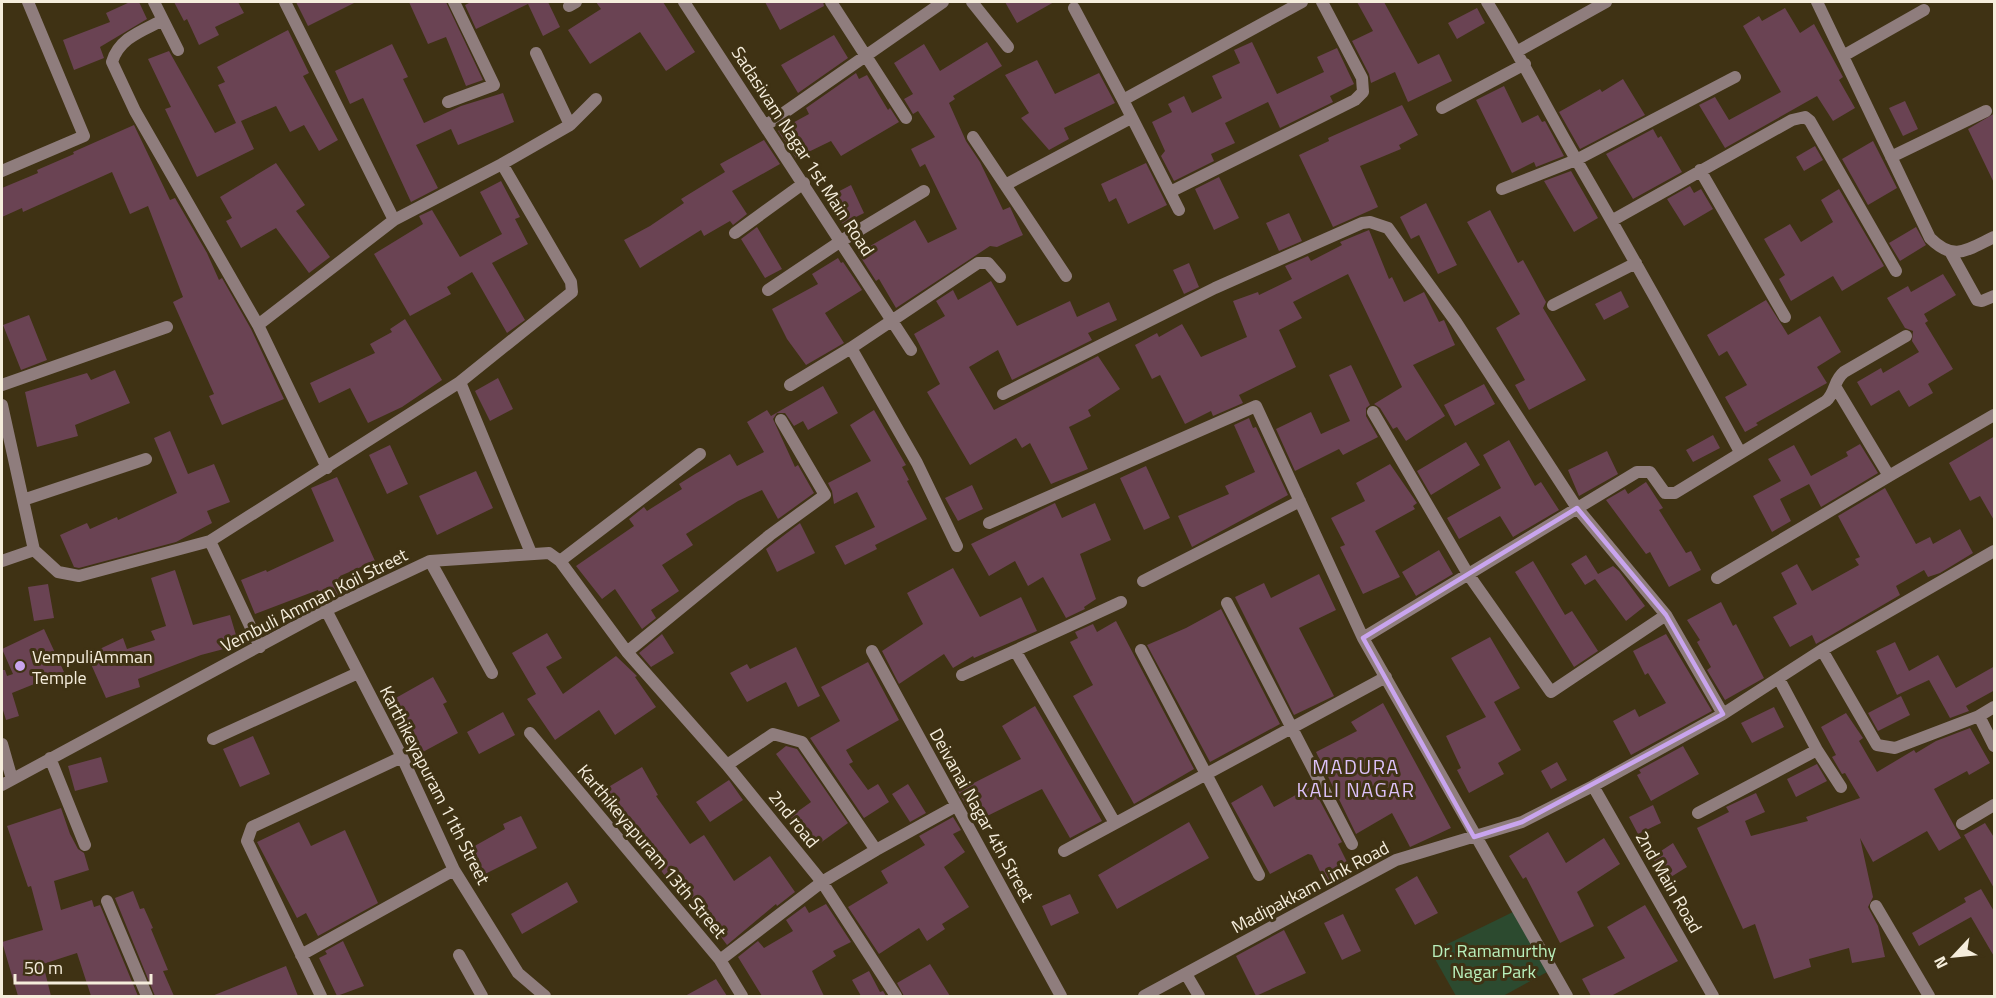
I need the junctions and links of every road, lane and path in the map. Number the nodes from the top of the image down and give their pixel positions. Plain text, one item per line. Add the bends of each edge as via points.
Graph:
1 (28, 2) edge
2 (154, 2) edge
3 (285, 2) edge
4 (454, 2) edge
5 (684, 2) edge
6 (831, 2) edge
7 (943, 2) edge
8 (972, 2) edge
9 (1302, 2) edge
10 (1322, 2) edge
11 (1487, 2) edge
12 (1606, 2) edge
13 (1817, 2) edge
14 (1074, 8) dead end
15 (1924, 10) dead end
16 (163, 20) junction
17 (1008, 47) dead end
18 (178, 50) dead end
19 (1518, 51) junction
20 (536, 53) dead end
21 (866, 56) junction
22 (1843, 56) junction
23 (1525, 64) junction
24 (1735, 77) dead end
25 (596, 99) dead end
26 (1123, 100) junction
27 (448, 102) dead end
28 (1442, 108) dead end
29 (1986, 111) dead end
30 (906, 118) dead end
31 (1131, 118) junction
32 (570, 125) junction
33 (765, 126) junction
34 (973, 137) dead end
35 (1891, 158) junction
36 (1576, 160) junction
37 (502, 165) junction
38 (1700, 170) junction
39 (2, 171) edge
40 (804, 183) junction
41 (1005, 185) junction
42 (1502, 189) dead end
43 (924, 191) dead end
44 (1170, 192) junction
45 (1179, 210) dead end
46 (394, 220) junction
47 (1613, 220) junction
48 (735, 233) dead end
49 (1995, 237) edge
50 (841, 241) junction
51 (1951, 253) junction
52 (1636, 263) junction
53 (1896, 271) dead end
54 (1066, 276) dead end
55 (1000, 277) dead end
56 (768, 290) dead end
57 (1995, 296) edge
58 (1553, 305) dead end
59 (1785, 317) dead end
60 (892, 320) junction
61 (258, 325) junction
62 (167, 327) dead end
63 (1906, 336) dead end
64 (851, 348) junction
65 (911, 350) dead end
66 (460, 382) junction
67 (2, 385) edge
68 (790, 385) dead end
69 (1834, 386) junction
70 (1003, 394) dead end
71 (2, 405) edge
72 (1373, 412) dead end
73 (1995, 415) edge
74 (781, 420) dead end
75 (1740, 452) junction
76 (700, 454) dead end
77 (147, 459) dead end
78 (327, 468) junction
79 (1889, 477) junction
80 (23, 500) junction
81 (1300, 501) junction
82 (1577, 508) junction
83 (989, 523) dead end
84 (210, 541) junction
85 (957, 546) dead end
86 (34, 550) junction
87 (1995, 551) edge
88 (531, 553) junction
89 (2, 561) edge
90 (430, 561) junction
91 (560, 561) junction
92 (1468, 574) junction
93 (1717, 578) dead end
94 (1143, 581) dead end
95 (1121, 602) dead end
96 (1227, 603) dead end
97 (326, 610) junction
98 (1666, 615) junction
99 (1363, 638) junction
100 (260, 646) junction
101 (1141, 650) dead end
102 (1822, 650) junction
103 (872, 651) dead end
104 (627, 652) junction
105 (1016, 652) junction
106 (358, 673) junction
107 (492, 673) dead end
108 (962, 675) dead end
109 (1386, 677) junction
110 (1779, 679) junction
111 (1995, 707) edge
112 (1723, 714) junction
113 (1979, 716) junction
114 (1292, 727) junction
115 (530, 733) dead end
116 (213, 739) dead end
117 (2, 744) edge
118 (1995, 746) edge
119 (1817, 750) junction
120 (402, 757) junction
121 (50, 758) junction
122 (727, 765) junction
123 (1206, 774) junction
124 (7, 782) edge
125 (1593, 786) junction
126 (1841, 787) dead end
127 (1995, 805) edge
128 (957, 806) junction
129 (1698, 813) dead end
130 (1116, 823) junction
131 (1962, 824) dead end
132 (1474, 837) junction
133 (1352, 844) dead end
134 (85, 845) dead end
135 (876, 850) junction
136 (1064, 851) dead end
137 (454, 870) junction
138 (1259, 875) dead end
139 (822, 882) junction
140 (107, 901) dead end
141 (1876, 906) dead end
142 (301, 955) junction
143 (459, 955) dead end
144 (720, 960) junction
145 (1186, 974) junction
146 (147, 996) edge
147 (321, 996) edge
148 (482, 996) edge
149 (545, 996) edge
150 (742, 996) edge
151 (896, 996) edge
152 (1061, 996) edge
153 (1144, 996) edge
154 (1198, 996) edge
155 (1567, 996) edge
156 (1713, 996) edge
157 (1929, 996) edge

1 - 39 street via 84,136
2 - 16 street
3 - 46 street
4 - 27 street via 494,85
5 - 33 street, Sadasivam Nagar 1st Main Road
6 - 21 street
7 - 21 street
8 - 17 street
9 - 26 street
10 - 44 street via 1362,78 1363,93
11 - 19 street
12 - 19 street
13 - 22 street
14 - 26 street
15 - 22 street
16 - 18 street
16 - 61 street via 124,41 112,62 135,111
19 - 23 street
20 - 32 street
21 - 30 street
21 - 33 street
22 - 35 street
23 - 28 street
23 - 36 street
24 - 36 street
25 - 32 street
26 - 31 street
29 - 35 street
31 - 41 street
31 - 44 street
32 - 37 street
33 - 40 street, Sadasivam Nagar 1st Main Road
34 - 41 street
35 - 51 street via 1930,238
36 - 42 street
36 - 47 street
37 - 46 street
37 - 66 street via 571,282 572,292
38 - 47 street
38 - 53 street via 1792,120 1805,117
38 - 59 street
40 - 48 street
40 - 50 street, Sadasivam Nagar 1st Main Road
41 - 54 street
43 - 50 street
44 - 45 street
46 - 61 street
47 - 52 street
49 - 51 street
50 - 56 street
50 - 60 street, Sadasivam Nagar 1st Main Road
51 - 57 street via 1977,300
52 - 58 street
52 - 75 street
55 - 60 street via 988,263 978,262
60 - 64 street
60 - 65 street, Sadasivam Nagar 1st Main Road
61 - 78 street
62 - 67 street
63 - 69 street via 1844,372
64 - 68 street
64 - 85 street via 917,463
66 - 78 street
66 - 88 street
69 - 75 street via 1826,401
69 - 79 street
70 - 82 street via 1215,288 1370,222 1388,228 1456,322
71 - 80 street
72 - 92 street
73 - 79 street
74 - 104 street via 825,495
75 - 82 street via 1675,493 1665,493 1650,472 1637,472
76 - 91 street
77 - 80 street
78 - 84 street
79 - 93 street
80 - 86 street
81 - 83 street via 1256,406
81 - 94 street
81 - 99 street
82 - 92 street
82 - 98 street
84 - 86 street via 79,576 58,572
84 - 100 street
86 - 89 street
87 - 102 street, Madipakkam Link Road
88 - 90 street, Vembuli Amman Koil Street
88 - 91 street, Vembuli Amman Koil Street via 549,554
90 - 97 street, Vembuli Amman Koil Street
90 - 107 street
91 - 104 street
92 - 98 street via 1551,692
92 - 99 street
95 - 105 street
96 - 114 street
97 - 100 street, Vembuli Amman Koil Street
97 - 106 street, Karthikeyapuram 11th Street
98 - 112 street
99 - 109 street
100 - 121 street, Vembuli Amman Koil Street
101 - 123 street
102 - 110 street, Madipakkam Link Road
102 - 113 street via 1877,746 1895,748
103 - 128 street, Deivanai Nagar 4th Street
104 - 122 street, 2nd road
105 - 108 street
105 - 130 street
106 - 116 street
106 - 120 street, Karthikeyapuram 11th Street
109 - 114 street
109 - 132 street
110 - 112 street, Madipakkam Link Road
110 - 119 street
111 - 113 street
112 - 125 street, Madipakkam Link Road
113 - 118 street
114 - 123 street
114 - 133 street
115 - 144 street, Karthikeyapuram 13th Street
117 - 124 street
119 - 126 street
119 - 129 street
120 - 137 street, Karthikeyapuram 11th Street
120 - 142 street via 252,827 247,841
121 - 124 street, Vembuli Amman Koil Street
121 - 134 street
122 - 135 street via 773,734 802,742
122 - 139 street, 2nd road
123 - 130 street
123 - 138 street
125 - 132 street, Madipakkam Link Road via 1522,822
125 - 156 street, 2nd Main Road
127 - 131 street
128 - 135 street
128 - 152 street, Deivanai Nagar 4th Street
130 - 136 street
132 - 145 street, Madipakkam Link Road via 1396,860
132 - 155 street
135 - 139 street
137 - 142 street
137 - 149 street, Karthikeyapuram 11th Street via 518,973
139 - 144 street
139 - 151 street, 2nd road
140 - 146 street
141 - 157 street
142 - 147 street
143 - 148 street
144 - 150 street, Karthikeyapuram 13th Street
145 - 153 street, Madipakkam Link Road
145 - 154 street

